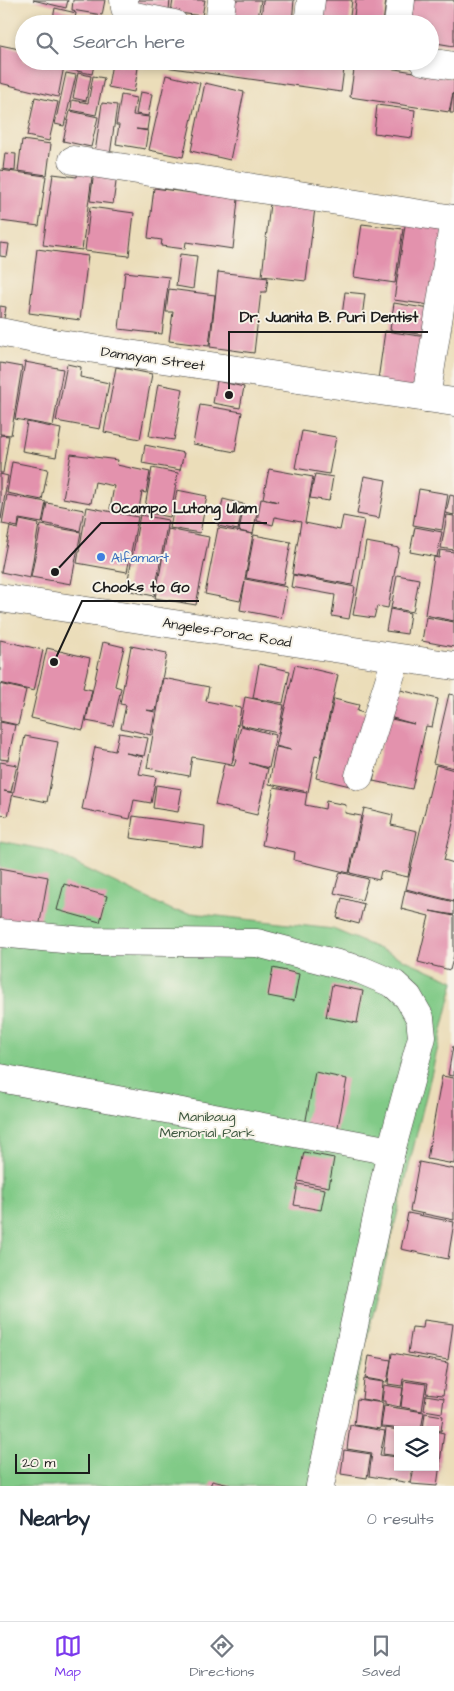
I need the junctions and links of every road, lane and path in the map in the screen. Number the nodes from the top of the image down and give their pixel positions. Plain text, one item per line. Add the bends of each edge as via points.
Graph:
1 (124, 0) edge
2 (222, 0) edge
3 (311, 0) edge
4 (401, 0) edge
5 (130, 15) edge
6 (220, 15) edge
7 (309, 15) edge
8 (399, 15) edge
9 (439, 64) edge
10 (454, 66) edge
11 (73, 160) dead end
12 (454, 219) edge
13 (0, 332) edge
14 (426, 398) junction
15 (454, 402) edge
16 (0, 598) edge
17 (396, 658) junction
18 (454, 666) edge
19 (359, 776) dead end
20 (0, 933) edge
21 (0, 1078) edge
22 (391, 1151) junction
23 (320, 1486) edge

1 - 5 street
2 - 6 street
3 - 7 street
4 - 8 street
9 - 10 street
11 - 12 street
12 - 14 street
13 - 14 street, Damayan Street via 54,343
14 - 15 street, Damayan Street
16 - 17 street, Angeles-Porac Road
17 - 18 street, Angeles-Porac Road
17 - 19 street
20 - 22 street via 84,941 257,943 360,970 394,984 408,997 420,1018 422,1037
21 - 22 street
22 - 23 street

